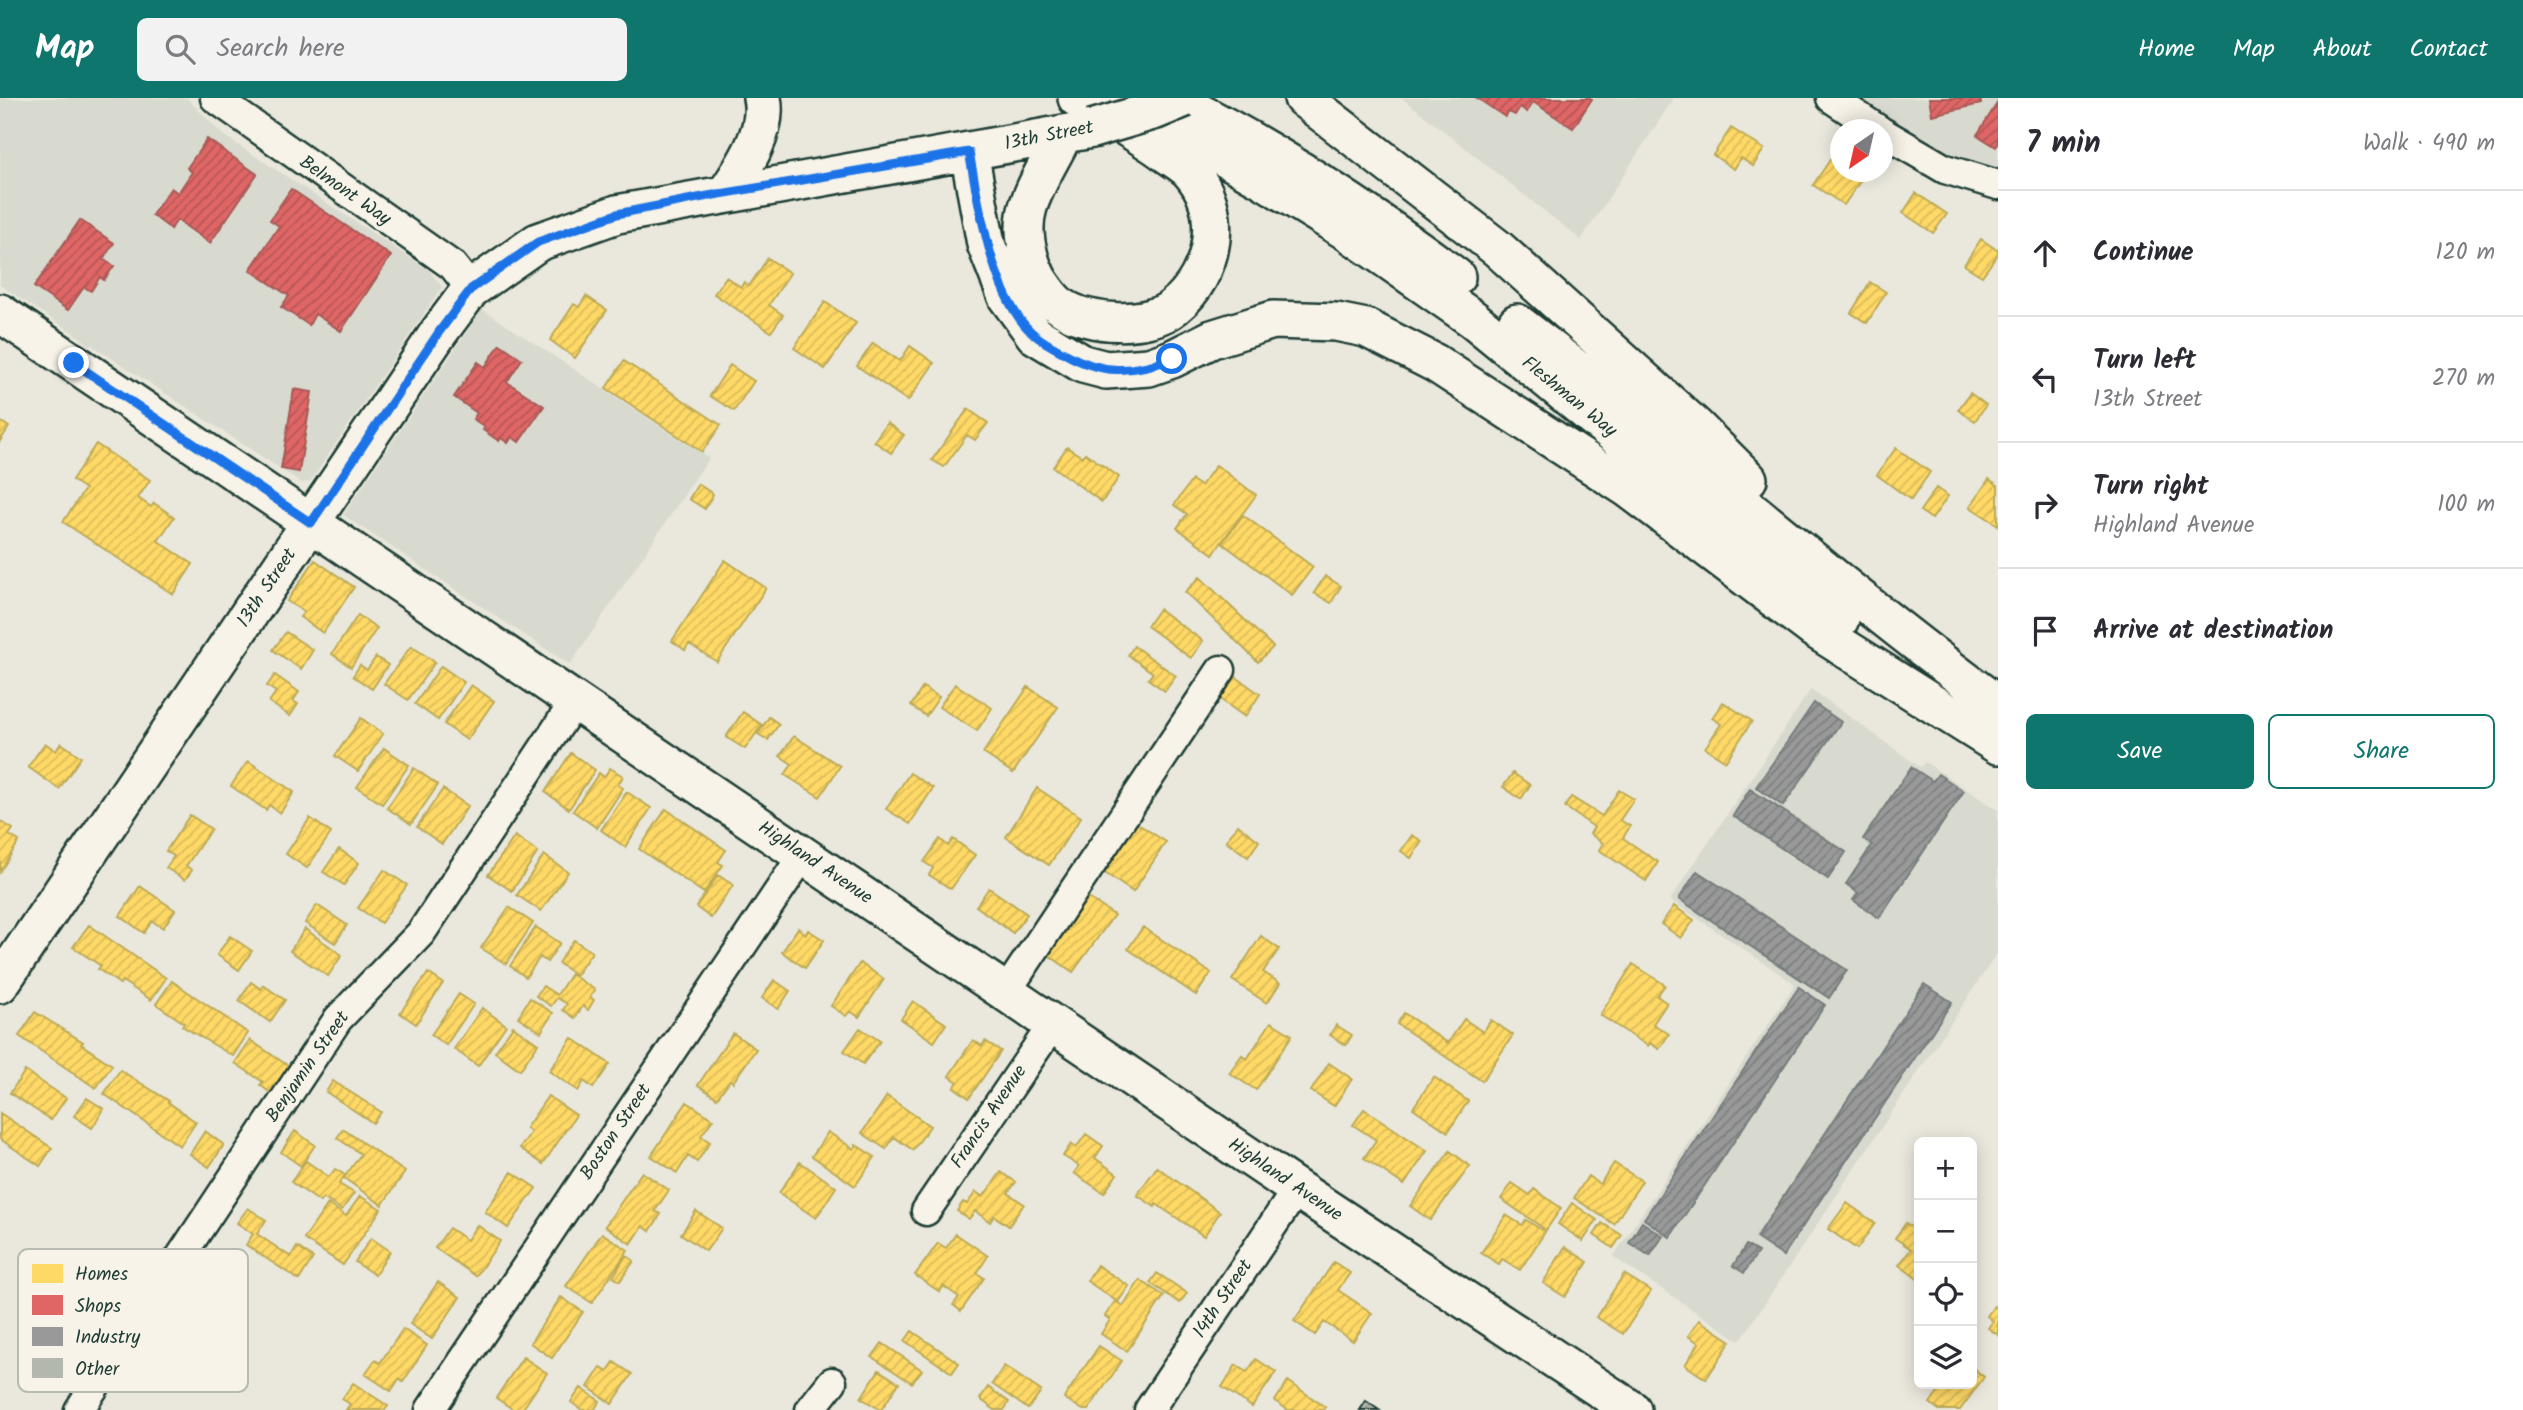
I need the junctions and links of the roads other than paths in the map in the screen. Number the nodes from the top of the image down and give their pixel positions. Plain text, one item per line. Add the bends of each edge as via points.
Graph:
1 (215, 98) edge
2 (762, 98) edge
3 (1111, 98) edge
4 (1170, 98) edge
5 (1185, 98) edge
6 (1303, 98) edge
7 (1328, 98) edge
8 (1831, 98) edge
9 (1863, 119) edge
10 (1077, 120) edge
11 (1893, 138) edge
12 (969, 152) junction
13 (1400, 173) junction
14 (1998, 185) edge
15 (727, 192) junction
16 (471, 289) junction
17 (0, 313) edge
18 (311, 523) junction
19 (1907, 638) junction
20 (1221, 670) dead end
21 (575, 701) junction
22 (1998, 705) edge
23 (1998, 739) edge
24 (1998, 745) edge
25 (803, 855) junction
26 (0, 984) edge
27 (1006, 992) junction
28 (1053, 1024) junction
29 (1297, 1189) junction
30 (926, 1211) dead end
31 (186, 1249) edge
32 (832, 1382) dead end
33 (91, 1392) edge
34 (79, 1410) edge
35 (430, 1410) edge
36 (810, 1410) edge
37 (1149, 1410) edge
38 (1632, 1410) edge

1 - 16 street, Belmont Way via 453,266
2 - 15 main road via 759,131
3 - 23 main road, Fleshman Way via 1284,192 1473,319 1840,618
4 - 19 main road, Fleshman Way via 1212,118 1388,226 1594,382
5 - 10 main road, 13th Street, bridge via 1156,110
6 - 13 main road
7 - 13 main road
8 - 9 street
10 - 10 main road via 1152,144 1189,170 1206,197 1213,225 1210,251 1189,291 1172,309 1129,322 1104,321 1061,307 1044,289 1030,263 1025,228 1028,207
10 - 12 main road, 13th Street
11 - 14 street via 1945,169
12 - 15 main road, 13th Street
12 - 24 main road via 986,243 1007,297 1034,335 1074,359 1106,370 1149,367 1212,339 1273,320 1366,328 1435,363 1629,489 1813,628
13 - 19 main road via 1497,247 1696,427
15 - 16 main road, 13th Street via 617,214 538,242
16 - 18 main road, 13th Street
17 - 18 main road, Highland Avenue
18 - 21 main road, Highland Avenue
18 - 26 main road, 13th Street
19 - 22 main road, Fleshman Way
20 - 27 street
21 - 25 main road, Highland Avenue
21 - 31 street, Benjamin Street via 421,933 338,1019
25 - 27 main road, Highland Avenue
25 - 35 street, Boston Street
27 - 28 main road, Highland Avenue
28 - 29 main road, Highland Avenue
28 - 30 street, Francis Avenue
29 - 37 street, 14th Street
29 - 38 main road, Highland Avenue
32 - 36 street
33 - 34 street, Benjamin Street

